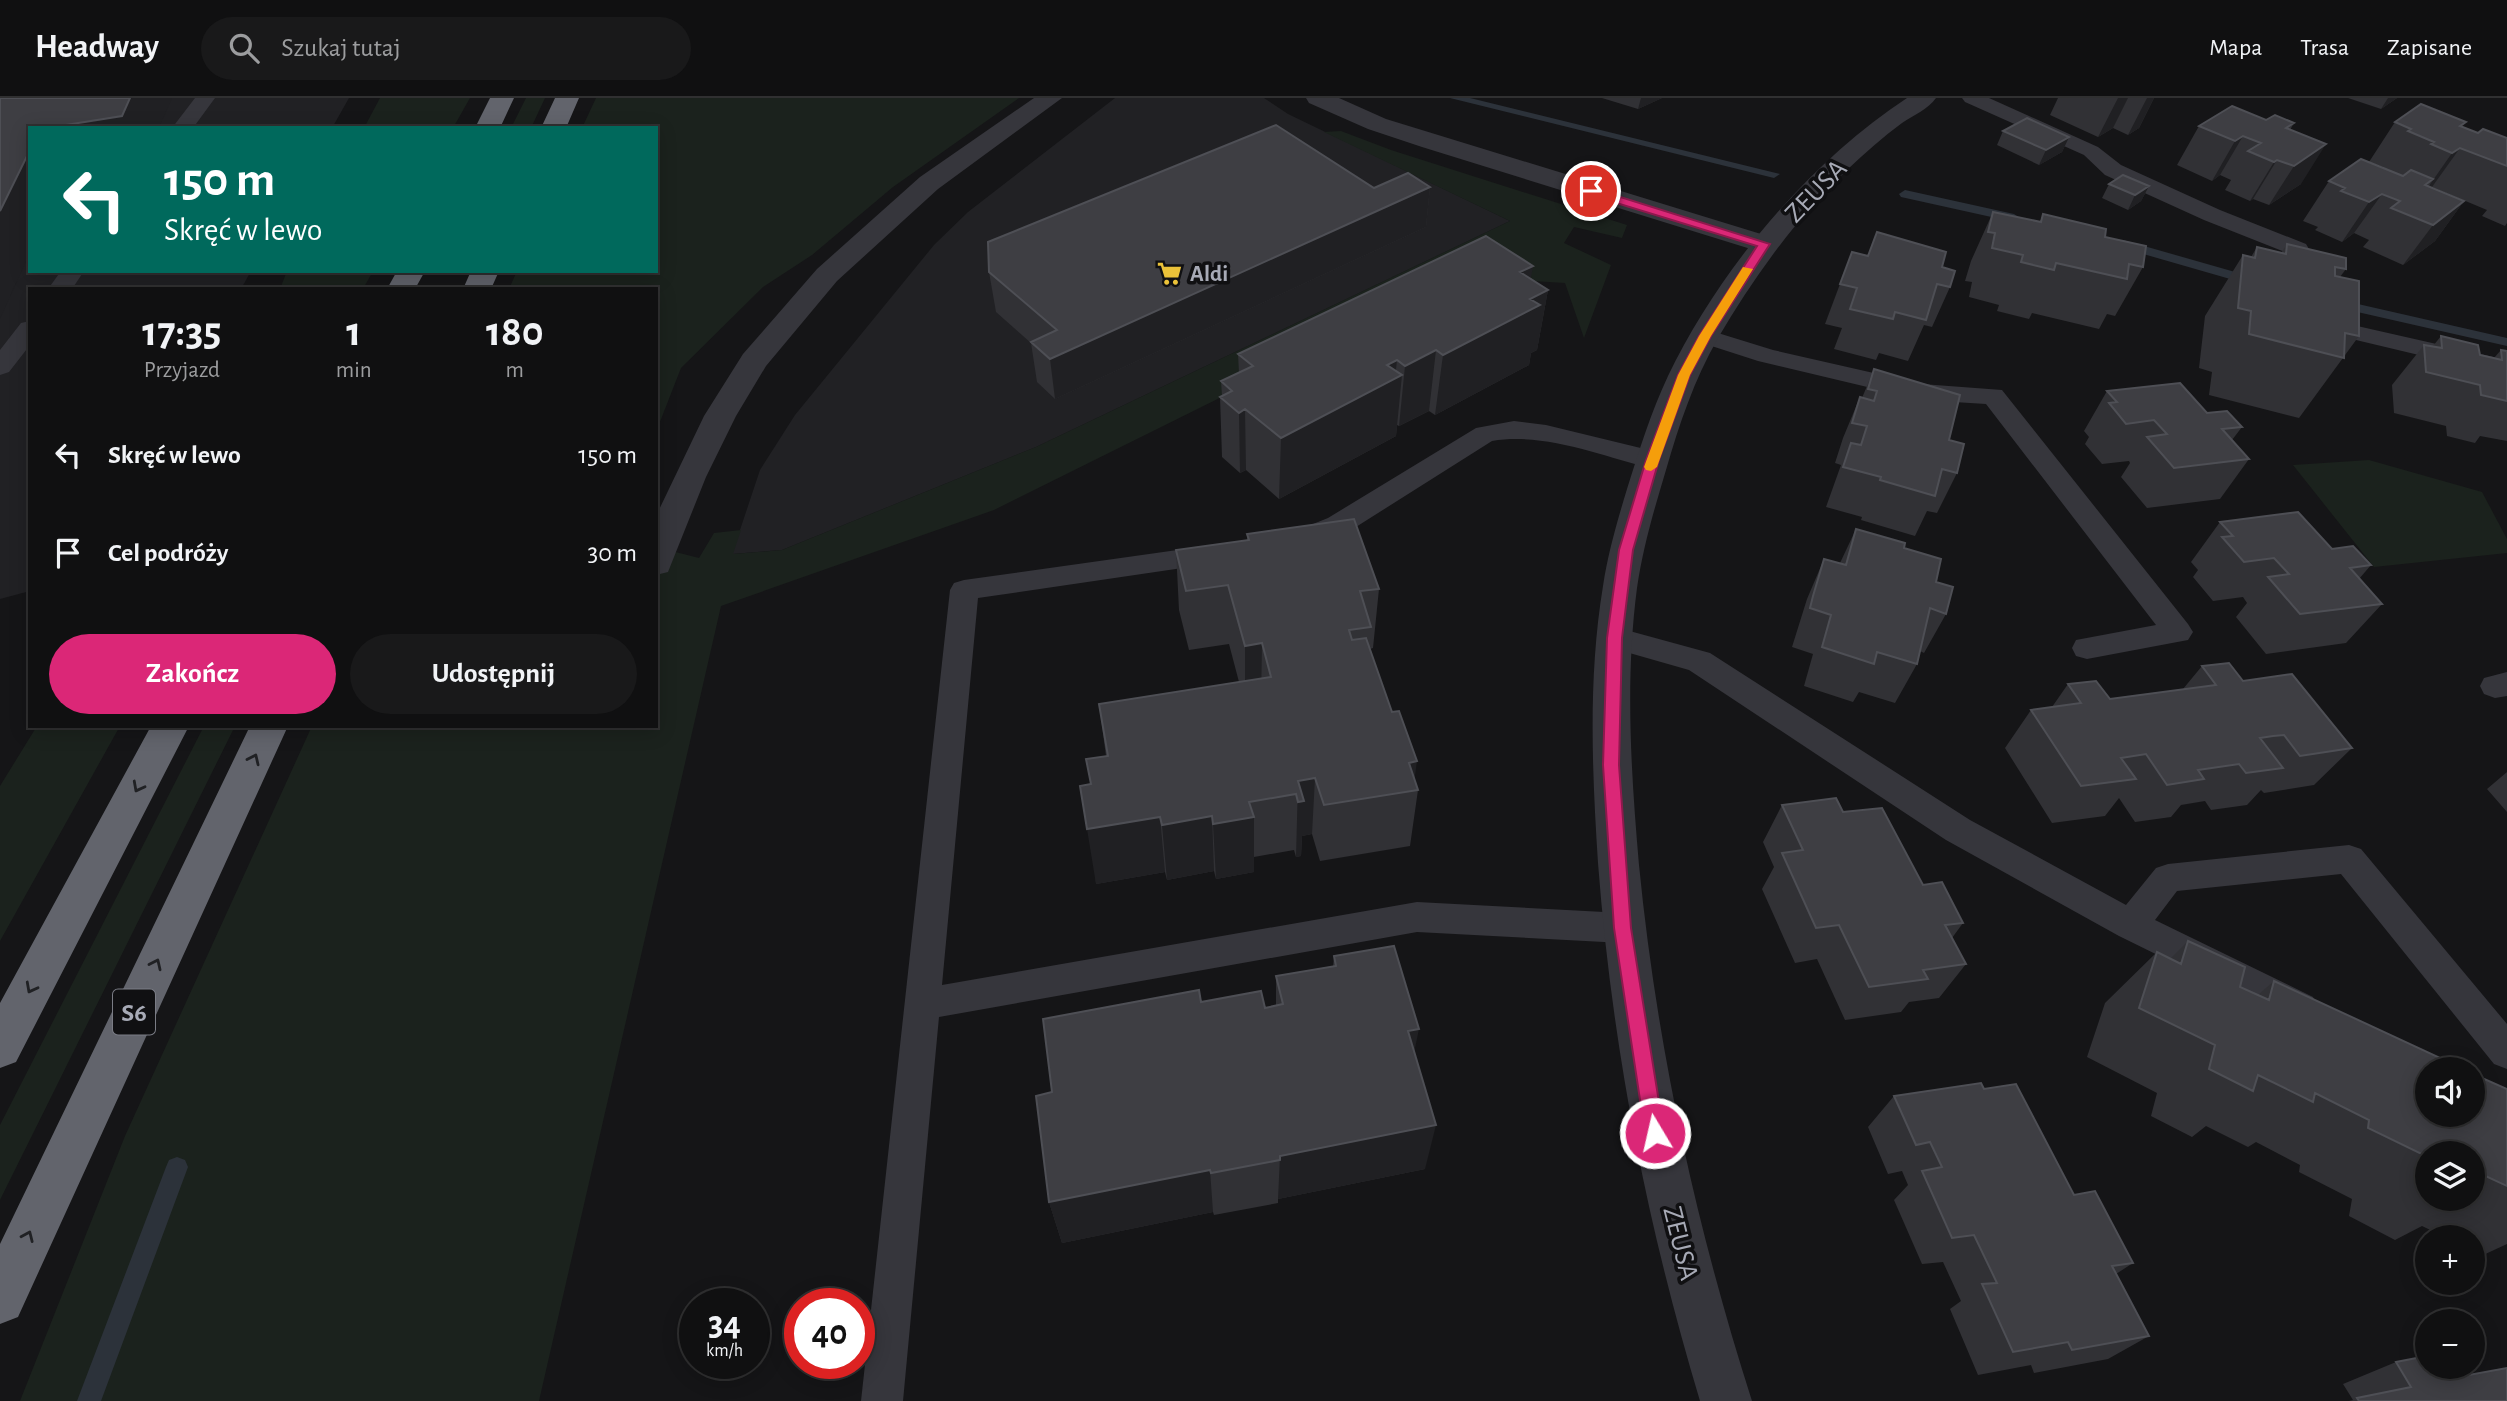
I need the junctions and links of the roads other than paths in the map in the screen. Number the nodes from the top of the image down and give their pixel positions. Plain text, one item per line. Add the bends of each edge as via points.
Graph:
1 (205, 98) edge
2 (502, 98) edge
3 (568, 98) edge
4 (1049, 98) edge
5 (1318, 98) edge
6 (1924, 98) edge
7 (1972, 98) edge
8 (184, 126) edge
9 (488, 126) edge
10 (554, 126) edge
11 (1764, 244) junction
12 (2298, 249) edge
13 (2344, 330) edge
14 (28, 331) edge
15 (1705, 336) junction
16 (0, 367) edge
17 (2507, 368) edge
18 (1653, 460) junction
19 (658, 556) edge
20 (1615, 638) junction
21 (2087, 648) dead end
22 (169, 728) edge
23 (268, 728) edge
24 (2131, 925) junction
25 (1623, 928) junction
26 (923, 1004) junction
27 (2329, 1024) edge
28 (0, 1047) edge
29 (2507, 1052) edge
30 (0, 1299) edge
31 (881, 1401) edge
32 (1726, 1401) edge

1 - 8 lane
2 - 9 highway
3 - 10 highway
4 - 19 street via 929,183 827,275 754,361 720,416
5 - 11 street via 1431,142
6 - 11 street, ZEUSA via 1891,118 1833,169
7 - 12 lane via 2091,152 2113,170
11 - 15 street, ZEUSA
13 - 17 lane
14 - 16 lane
15 - 18 street, ZEUSA via 1684,375
15 - 21 lane via 1767,356 1922,392 1993,396 2178,632
18 - 20 street, ZEUSA via 1626,550
18 - 26 lane via 1546,433 1514,429 1485,434 1338,524 1289,544 964,590
20 - 24 lane via 1699,661 1958,830
20 - 25 street, ZEUSA via 1611,765
22 -> 28 highway
30 -> 23 highway, S6
24 - 27 lane
24 - 29 lane via 2168,878 2349,859
25 - 26 lane via 1418,917
25 - 32 street, ZEUSA via 1655,1133 1705,1337
26 - 31 lane

